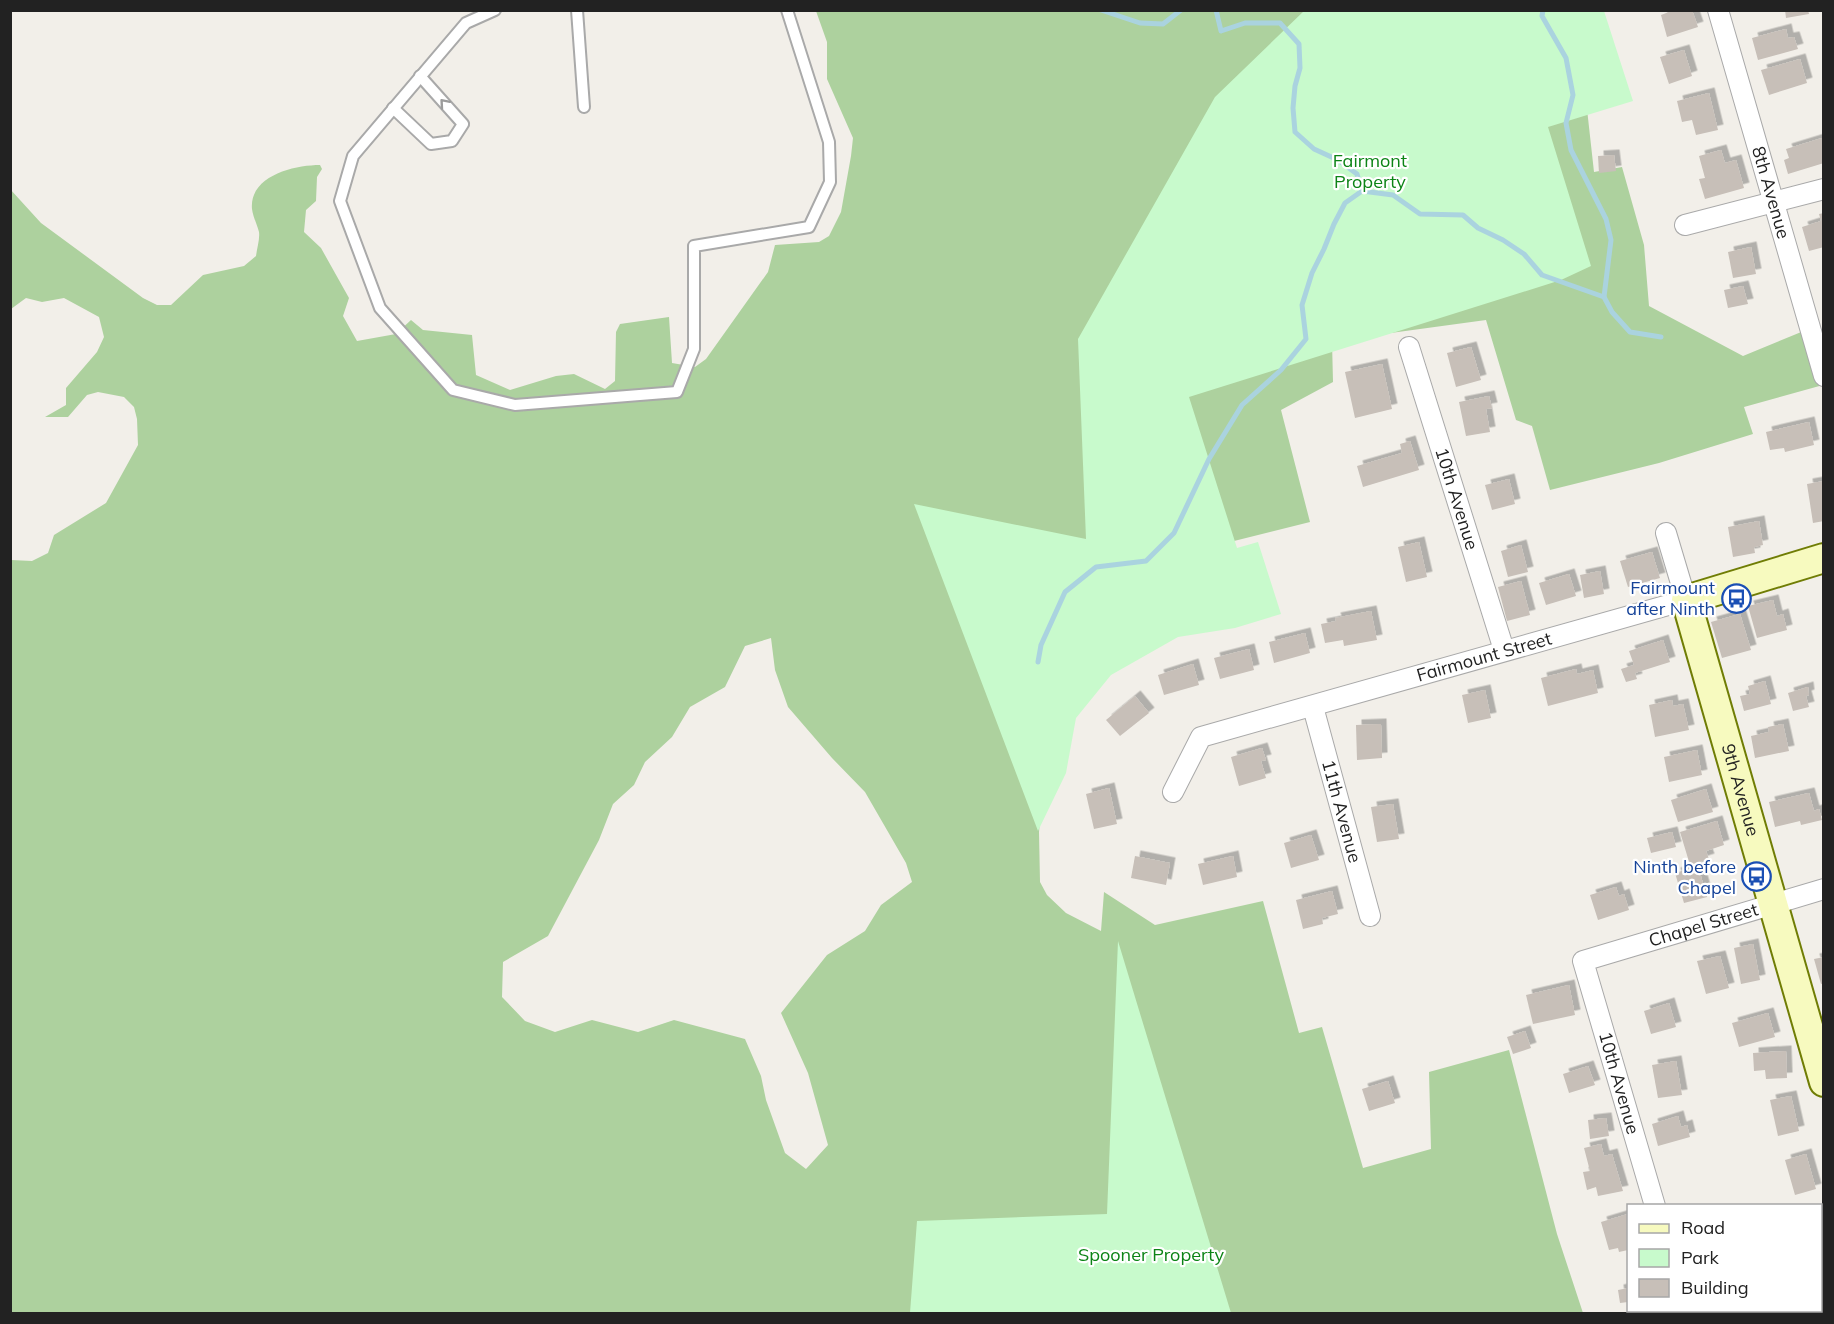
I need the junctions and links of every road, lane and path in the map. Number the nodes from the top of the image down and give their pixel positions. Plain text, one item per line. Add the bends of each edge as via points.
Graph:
1 (495, 10) edge
2 (577, 10) edge
3 (787, 10) edge
4 (1718, 10) edge
5 (420, 76) junction
6 (584, 107) dead end
7 (393, 108) junction
8 (1824, 189) edge
9 (1773, 203) junction
10 (1685, 225) dead end
11 (1409, 347) dead end
12 (1824, 376) edge
13 (1666, 533) dead end
14 (1824, 558) edge
15 (1686, 600) junction
16 (1504, 651) junction
17 (1312, 707) junction
18 (1173, 792) dead end
19 (1824, 889) edge
20 (1771, 904) junction
21 (1370, 916) dead end
22 (1583, 961) joint
23 (1824, 1082) edge
24 (1654, 1204) edge

1 - 5 lane via 466,23
2 - 6 lane
3 - 7 lane via 829,142 830,182 809,227 694,246 694,349 677,392 515,405 453,390 380,308 340,201 352,156
4 - 9 street, 8th Avenue
5 - 7 lane
7 -> 5 lane via 431,144 452,141 463,124
8 - 9 street
9 - 10 street
9 - 12 street, 8th Avenue
11 - 16 street, 10th Avenue
13 - 15 street, 9th Avenue
14 - 15 street, Fairmount Street
15 - 16 street, Fairmount Street
15 - 20 street, 9th Avenue
16 - 17 street, Fairmount Street
17 - 18 street, Fairmount Street via 1201,737
17 - 21 street, 11th Avenue
19 - 20 street, Chapel Street
20 - 22 street, Chapel Street
20 - 23 street, 9th Avenue
22 - 24 street, 10th Avenue

